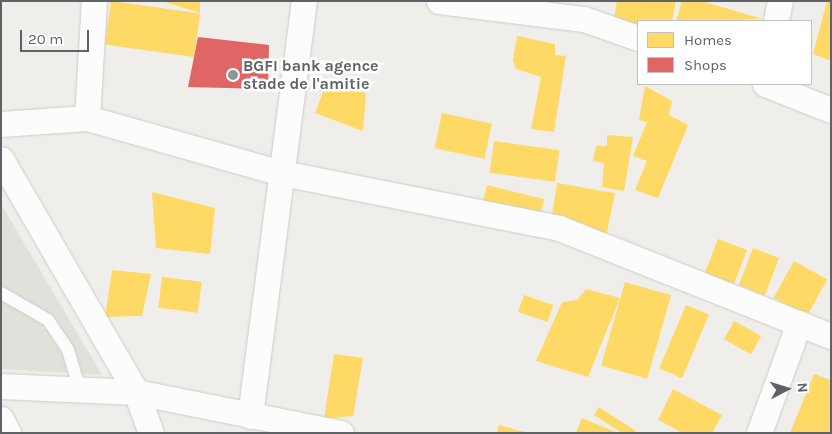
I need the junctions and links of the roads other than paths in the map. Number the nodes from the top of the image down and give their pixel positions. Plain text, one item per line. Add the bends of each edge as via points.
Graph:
1 (94, 1) edge
2 (304, 1) edge
3 (439, 1) edge
4 (780, 1) edge
5 (585, 10) edge
6 (776, 20) edge
7 (637, 37) edge
8 (768, 85) edge
9 (831, 110) edge
10 (87, 118) junction
11 (1, 124) edge
12 (1, 159) edge
13 (282, 173) junction
14 (1, 293) edge
15 (799, 323) junction
16 (831, 336) edge
17 (1, 386) edge
18 (80, 390) junction
19 (136, 392) junction
20 (250, 416) junction
21 (1, 419) edge
22 (8, 433) edge
23 (151, 433) edge
24 (341, 433) edge
25 (759, 433) edge

1 - 10 street
2 - 13 street
3 - 5 street
4 - 6 street
5 - 7 street
8 - 9 street
10 - 11 street
10 - 13 street
12 - 19 street
13 - 15 street via 559,228
13 - 20 street
14 - 18 lane via 48,320 68,350
15 - 16 street
15 - 25 street
17 - 18 street
18 - 19 street
19 - 20 street
19 - 23 street
20 - 24 street
21 - 22 street

